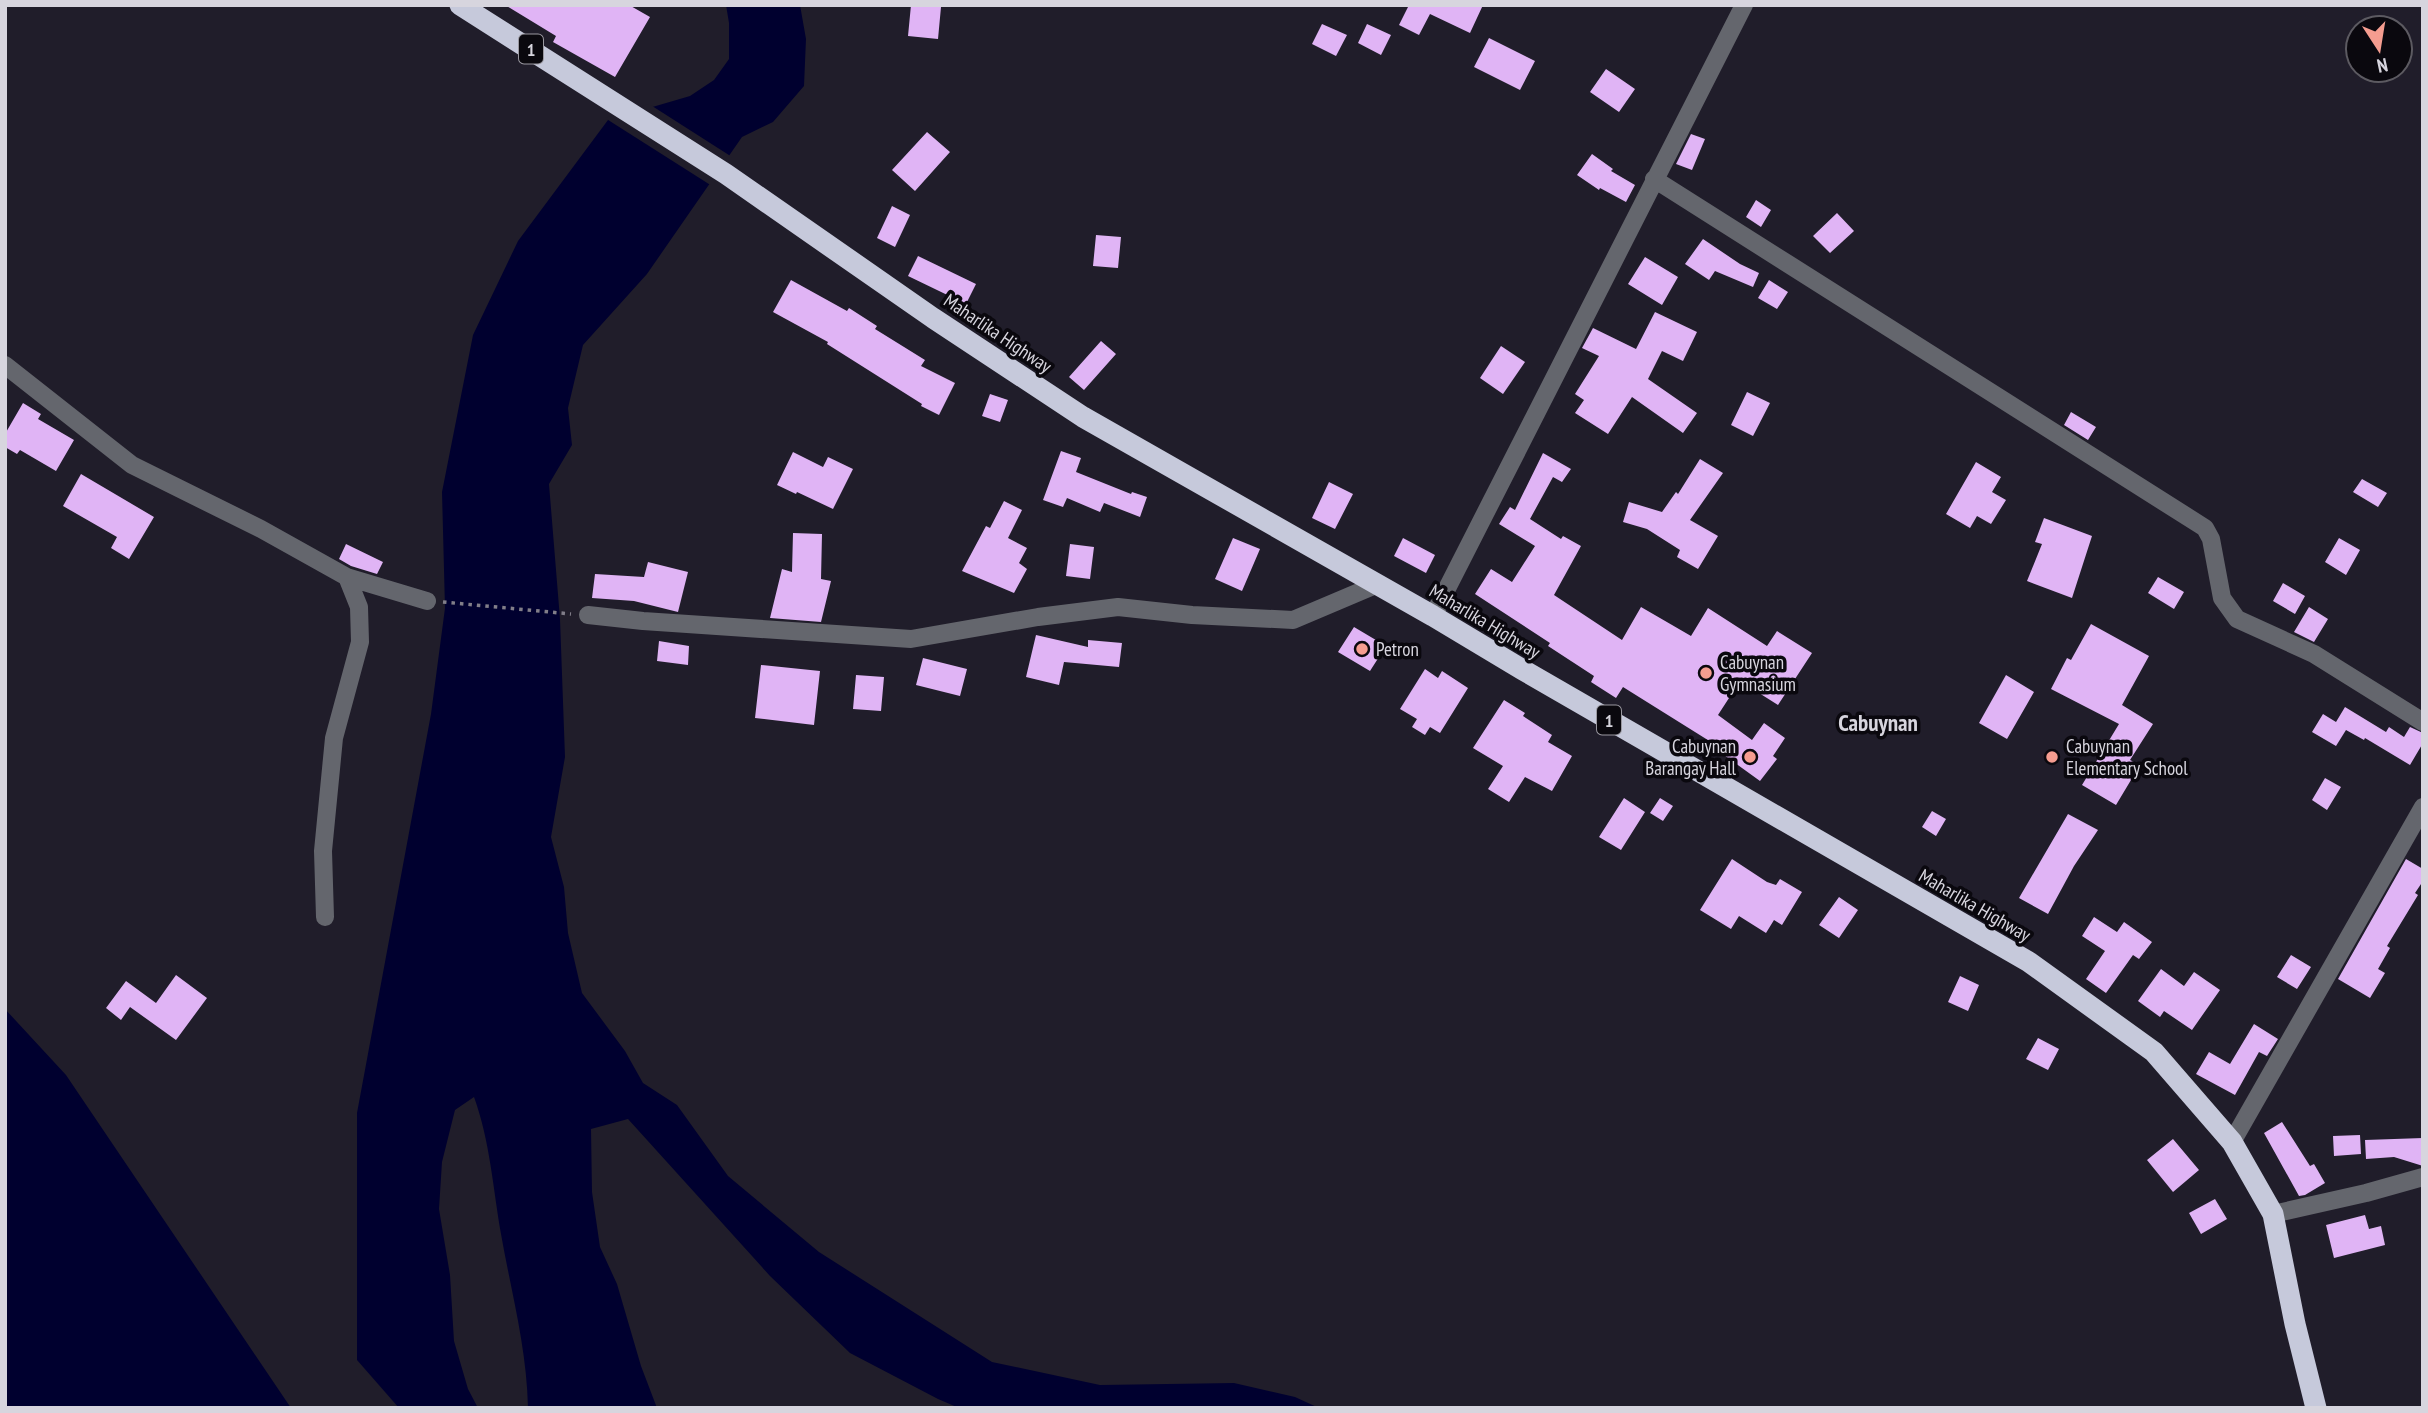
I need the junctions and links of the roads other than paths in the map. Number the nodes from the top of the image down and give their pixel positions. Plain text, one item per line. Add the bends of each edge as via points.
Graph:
1 (460, 5) edge
2 (1744, 5) edge
3 (1654, 179) junction
4 (5, 365) edge
5 (347, 577) junction
6 (1378, 584) junction
7 (427, 601) road end
8 (588, 615) road end
9 (1433, 616) junction
10 (2423, 722) edge
11 (2423, 807) edge
12 (325, 917) dead end
13 (2232, 1142) junction
14 (2423, 1177) edge
15 (2273, 1214) junction
16 (2316, 1408) edge

1 - 6 highway, Maharlika Highway / 1 via 726,174 1083,417
2 - 3 street
3 - 9 street
3 - 10 street via 2205,528 2222,598 2237,619 2315,654
4 - 5 street via 132,465
5 - 7 street
5 - 12 street via 359,607 360,642 334,738 323,851
6 - 8 street via 1293,620 1118,607 911,639
6 - 9 highway, Maharlika Highway / 1
9 - 13 highway, Maharlika Highway / 1 via 2029,962 2154,1052
11 - 13 street
13 - 15 highway, Maharlika Highway / 1
14 - 15 street
15 - 16 highway, Maharlika Highway / 1

